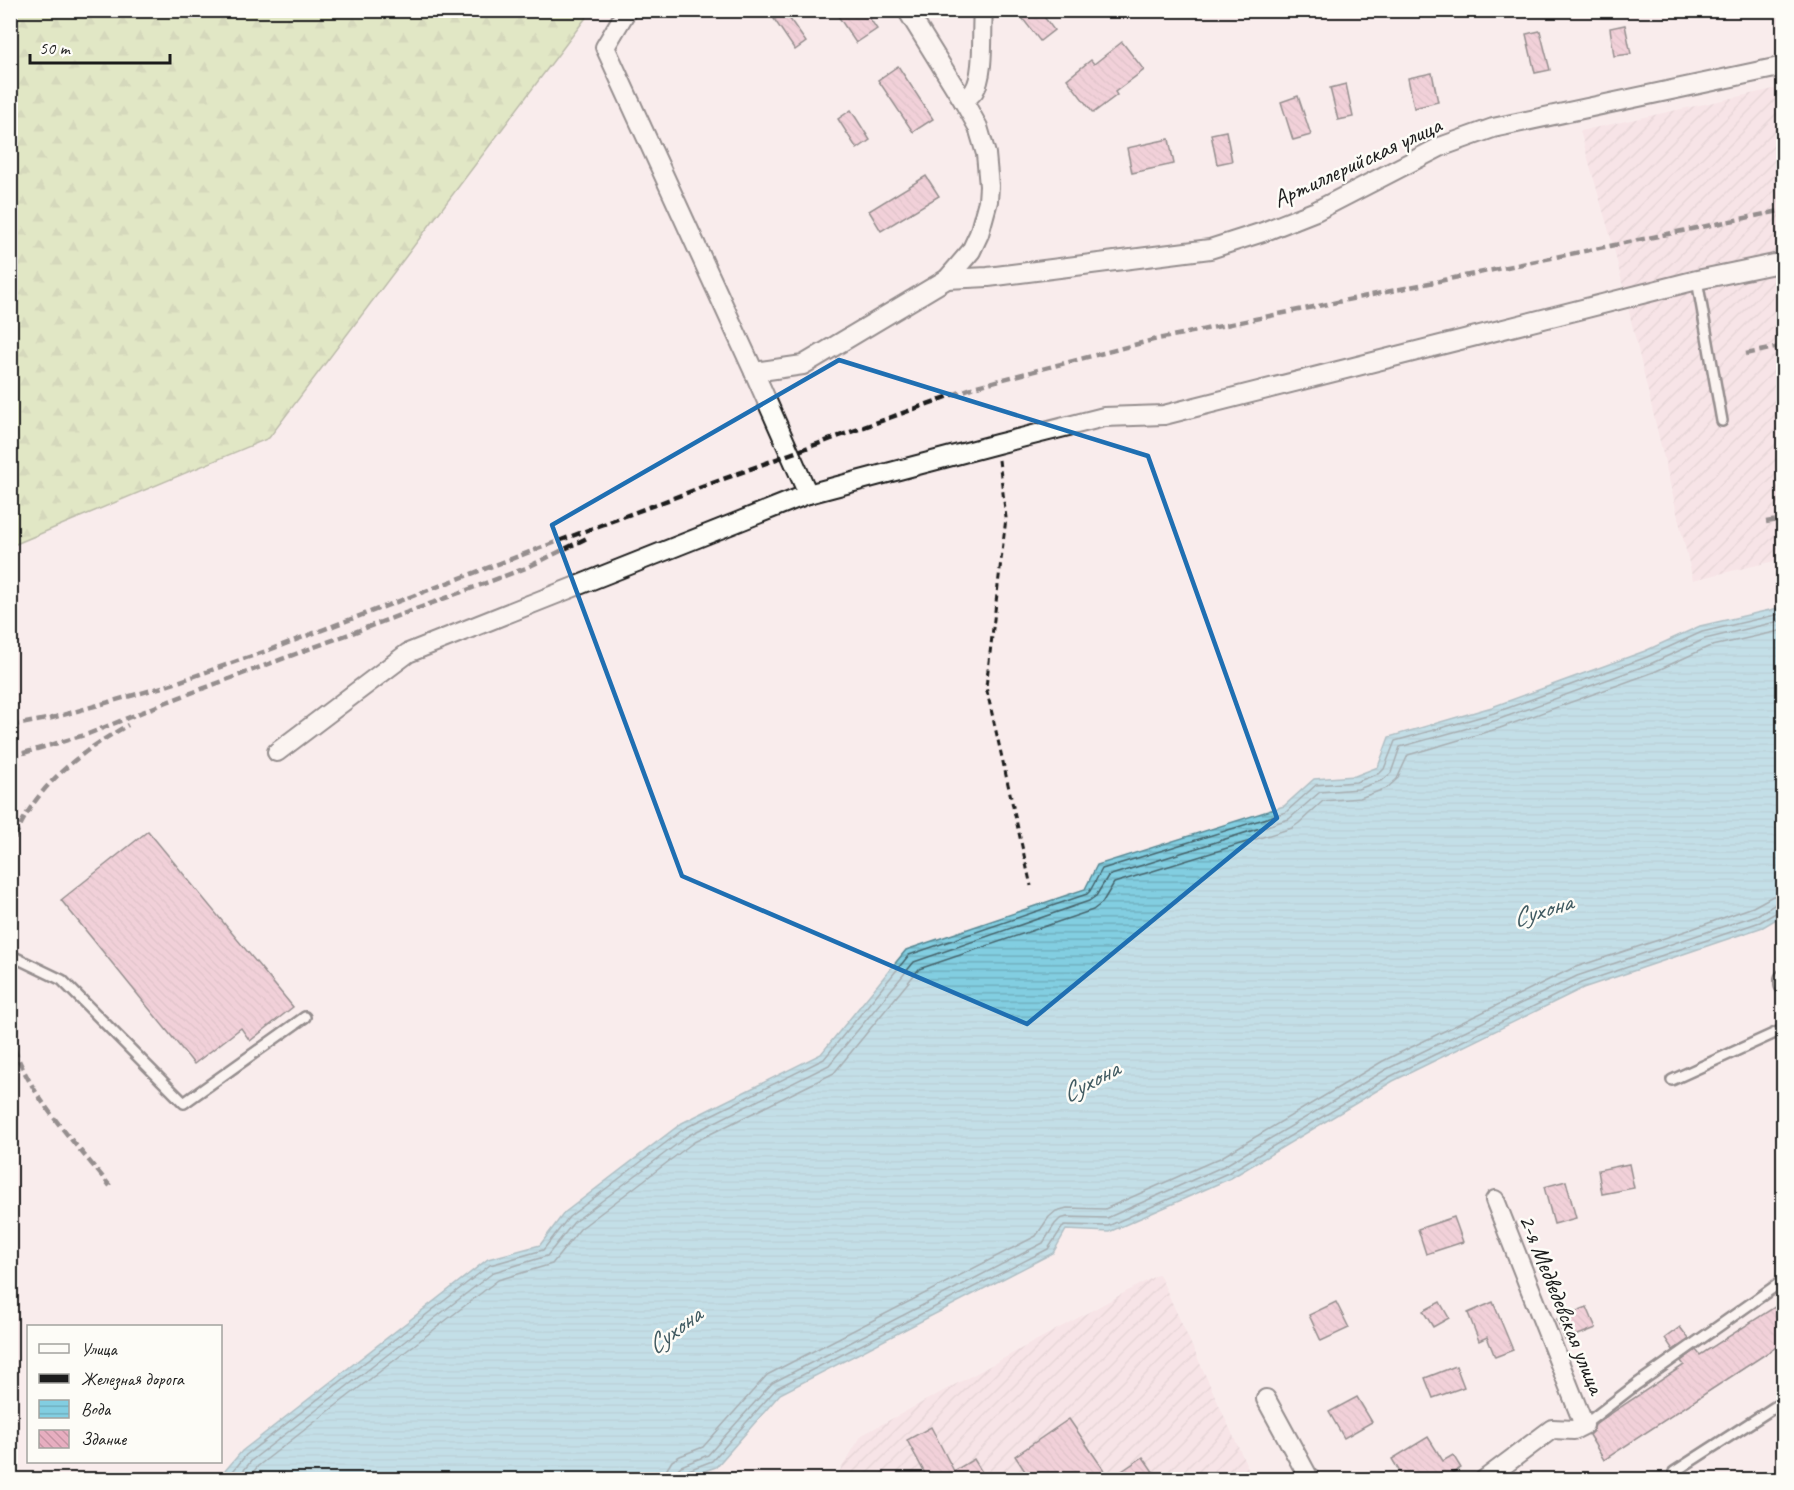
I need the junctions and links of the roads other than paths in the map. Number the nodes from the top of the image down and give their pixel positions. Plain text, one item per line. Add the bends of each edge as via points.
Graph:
1 (627, 10) edge
2 (907, 10) edge
3 (983, 10) edge
4 (1784, 66) edge
5 (964, 102) junction
6 (1784, 262) edge
7 (947, 279) junction
8 (1697, 280) junction
9 (754, 372) junction
10 (1722, 421) dead end
11 (808, 494) junction
12 (277, 752) dead end
13 (10, 955) edge
14 (1784, 979) edge
15 (1784, 985) edge
16 (305, 1017) dead end
17 (1784, 1029) edge
18 (1672, 1080) dead end
19 (1496, 1200) dead end
20 (1784, 1280) edge
21 (1266, 1399) dead end
22 (1784, 1401) edge
23 (1584, 1425) junction
24 (1676, 1476) edge
25 (1310, 1479) edge
26 (1484, 1479) edge
27 (1666, 1479) edge

1 - 9 street via 605,47
2 - 5 street, Артиллерийская улица
3 - 5 street via 979,78
4 - 7 street, Артиллерийская улица via 1493,128 1440,147 1316,211 1210,249
5 - 7 street, Артиллерийская улица via 978,127 986,154 988,201 971,250
6 - 8 street
7 - 9 street, Артиллерийская улица via 802,365
8 - 10 lane
8 - 11 street via 1164,415 1104,417
9 - 11 street
11 - 12 street via 408,653
13 - 16 lane via 62,980 184,1103
14 - 15 street
17 - 18 lane
19 - 23 street, 2-я Медведевская улица
20 - 23 lane
21 - 25 street
22 - 24 lane
23 - 26 street via 1574,1430 1552,1429
24 - 27 lane

